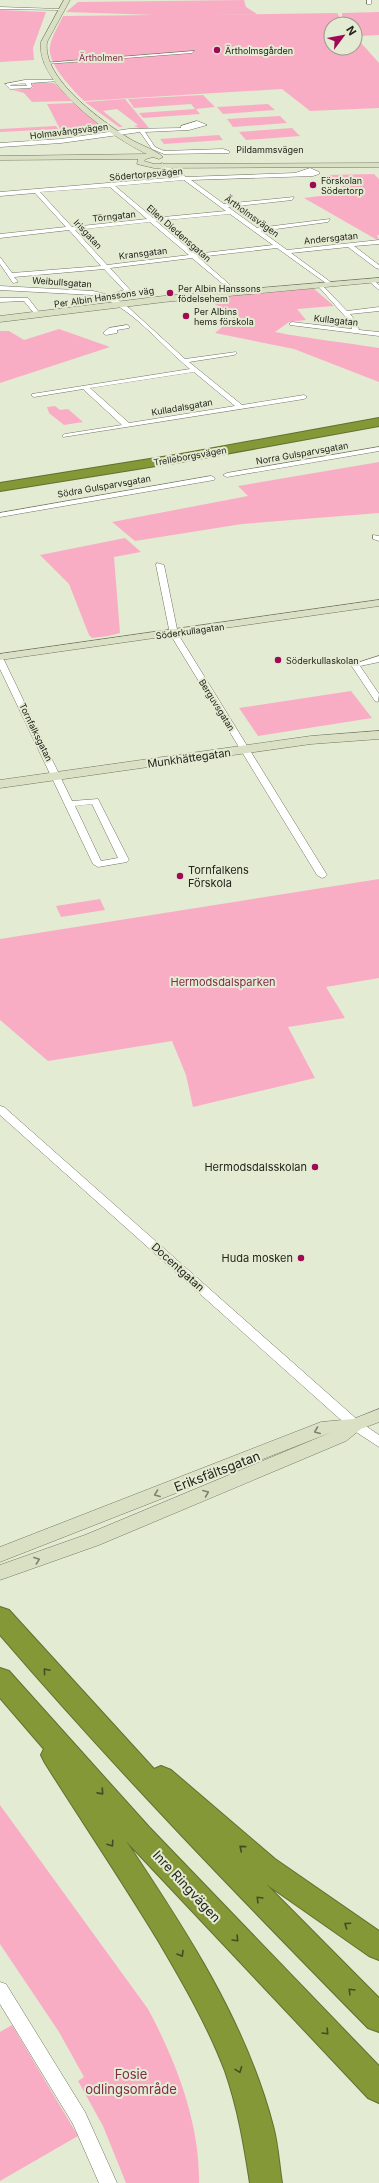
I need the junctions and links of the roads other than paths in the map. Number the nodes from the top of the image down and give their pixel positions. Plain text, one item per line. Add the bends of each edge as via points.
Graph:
1 (67, 0) edge
2 (0, 8) edge
3 (60, 10) junction
4 (192, 52) dead end
5 (46, 63) junction
6 (56, 81) junction
7 (28, 82) dead end
8 (183, 128) dead end
9 (141, 130) junction
10 (118, 133) junction
11 (0, 145) edge
12 (203, 153) dead end
13 (141, 155) junction
14 (160, 157) junction
15 (0, 158) edge
16 (379, 159) edge
17 (0, 162) edge
18 (163, 165) junction
19 (379, 165) edge
20 (294, 175) dead end
21 (186, 179) junction
22 (112, 186) junction
23 (36, 191) junction
24 (0, 194) edge
25 (292, 198) dead end
26 (223, 206) junction
27 (230, 212) junction
28 (328, 220) dead end
29 (152, 221) junction
30 (72, 230) junction
31 (255, 230) junction
32 (0, 236) edge
33 (379, 242) edge
34 (348, 245) junction
35 (278, 246) junction
36 (286, 252) junction
37 (193, 257) junction
38 (1, 263) edge
39 (106, 267) junction
40 (378, 267) edge
41 (11, 276) junction
42 (376, 281) edge
43 (330, 284) junction
44 (320, 285) junction
45 (0, 288) edge
46 (379, 288) edge
47 (20, 289) junction
48 (235, 292) junction
49 (109, 297) junction
50 (0, 300) edge
51 (121, 305) junction
52 (379, 310) edge
53 (345, 313) junction
54 (39, 316) junction
55 (0, 319) edge
56 (292, 324) dead end
57 (127, 327) dead end
58 (111, 329) dead end
59 (356, 331) junction
60 (379, 334) edge
61 (234, 353) dead end
62 (184, 361) junction
63 (195, 370) junction
64 (84, 387) junction
65 (34, 395) dead end
66 (304, 397) dead end
67 (239, 406) junction
68 (379, 417) edge
69 (379, 422) edge
70 (127, 425) junction
71 (65, 436) dead end
72 (379, 449) edge
73 (227, 475) dead end
74 (212, 478) dead end
75 (0, 480) edge
76 (0, 487) edge
77 (0, 515) edge
78 (160, 565) dead end
79 (379, 603) edge
80 (174, 634) junction
81 (0, 659) edge
82 (379, 659) edge
83 (378, 699) dead end
84 (379, 735) edge
85 (245, 751) junction
86 (57, 776) junction
87 (0, 784) edge
88 (70, 804) junction
89 (322, 875) dead end
90 (0, 1109) edge
91 (379, 1415) edge
92 (355, 1425) junction
93 (379, 1442) edge
94 (0, 1555) edge
95 (0, 1574) edge
96 (0, 1617) edge
97 (0, 1679) edge
98 (62, 1690) junction
99 (31, 1716) junction
100 (379, 1947) edge
101 (0, 1989) edge
102 (379, 2018) edge
103 (379, 2088) edge
104 (108, 2183) edge
105 (266, 2183) edge

1 - 3 street
2 - 3 street
3 - 5 street via 43,47
4 - 5 street
5 - 6 street
6 - 7 street
6 - 10 street via 73,99
8 - 9 street, Holmavångsvägen
9 - 10 street, Holmavångsvägen
9 - 12 street via 151,146 159,151
10 - 11 street, Holmavångsvägen
10 - 13 street
13 - 14 street
13 - 14 street
13 - 15 street via 126,158
13 - 17 street
13 - 18 street, Ärtholmsvägen
14 - 16 street, Pildammsvägen
14 - 18 street via 169,160
18 - 19 street, Pildammsvägen
18 - 21 street, Ärtholmsvägen
20 - 21 street, Södertorpsvägen
21 - 22 street, Södertorpsvägen
21 - 26 street, Ärtholmsvägen
22 - 23 street, Södertorpsvägen
22 - 29 street, Ellen Diedensgatan
23 - 24 street, Södertorpsvägen
23 - 30 street, Irisgatan
25 - 26 street
26 - 27 street, Ärtholmsvägen
27 - 29 street, Törngatan
27 - 31 street, Ärtholmsvägen
28 - 31 street
29 - 30 street, Törngatan
29 - 37 street, Ellen Diedensgatan
30 - 32 street, Törngatan
30 - 39 street, Irisgatan
31 - 35 street, Ärtholmsvägen
33 - 34 street, Andersgatan
34 - 36 street, Andersgatan
34 - 40 street
35 - 36 street, Ärtholmsvägen
35 - 37 street, Kransgatan
36 - 43 street, Ärtholmsvägen
37 - 39 street, Kransgatan
37 - 48 street, Ellen Diedensgatan
38 - 41 street
39 - 41 street, Kransgatan
39 - 49 street, Irisgatan via 128,291
41 - 47 street
42 - 43 street, Per Albin Hanssons väg
42 - 46 street
43 - 44 street, Per Albin Hanssons väg
44 - 48 street, Per Albin Hanssons väg
44 - 53 street
45 - 47 street, Weibullsgatan
47 - 49 street, Weibullsgatan via 93,293
48 - 51 street, Per Albin Hanssons väg
49 - 51 street, Weibullsgatan
50 - 54 street via 26,299
51 - 54 street, Per Albin Hanssons väg
51 - 62 street, Kulladalsgatan
52 - 53 street
53 - 59 street via 354,323
54 - 55 street, Per Albin Hanssons väg
56 - 59 street, Kullagatan
57 - 58 street
59 - 60 street, Kullagatan
61 - 62 street
62 - 63 street, Kulladalsgatan
63 - 64 street
63 - 67 street, Kulladalsgatan
64 - 65 street
64 - 70 street
66 - 67 street, Kulladalsgatan
67 - 70 street, Kulladalsgatan
68 - 75 highway, Trelleborgsvägen via 202,449
69 - 76 highway, Trelleborgsvägen via 181,458
70 - 71 street, Kulladalsgatan
72 - 73 street, Norra Gulsparvsgatan
74 - 77 street, Södra Gulsparvsgatan
78 - 80 street, Berguvsgatan
79 - 80 street, Söderkullagatan
80 - 81 street, Söderkullagatan
80 - 85 street, Berguvsgatan
81 - 86 street, Tornfalksgatan
82 - 83 street via 355,665
84 - 85 street, Munkhättegatan via 311,740
85 - 86 street, Munkhättegatan
85 - 89 street, Berguvsgatan
86 - 87 street, Munkhättegatan
86 - 88 street, Tornfalksgatan
88 - 88 street, Tornfalksgatan via 95,801 124,860 98,864
90 - 92 street, Docentgatan
91 - 92 street, Eriksfältsgatan
92 - 93 street, Docentgatan
92 -> 94 street, Eriksfältsgatan via 327,1426
95 -> 92 street, Eriksfältsgatan via 92,1540 340,1436
98 -> 96 highway
97 - 99 highway, Inre Ringvägen
100 -> 98 highway via 265,1868
102 -> 98 highway via 239,1879
99 -> 103 highway, Inre Ringvägen via 212,1914
99 -> 105 highway via 155,1910 199,1986 231,2050 252,2107 264,2158
101 - 104 street via 79,2118

